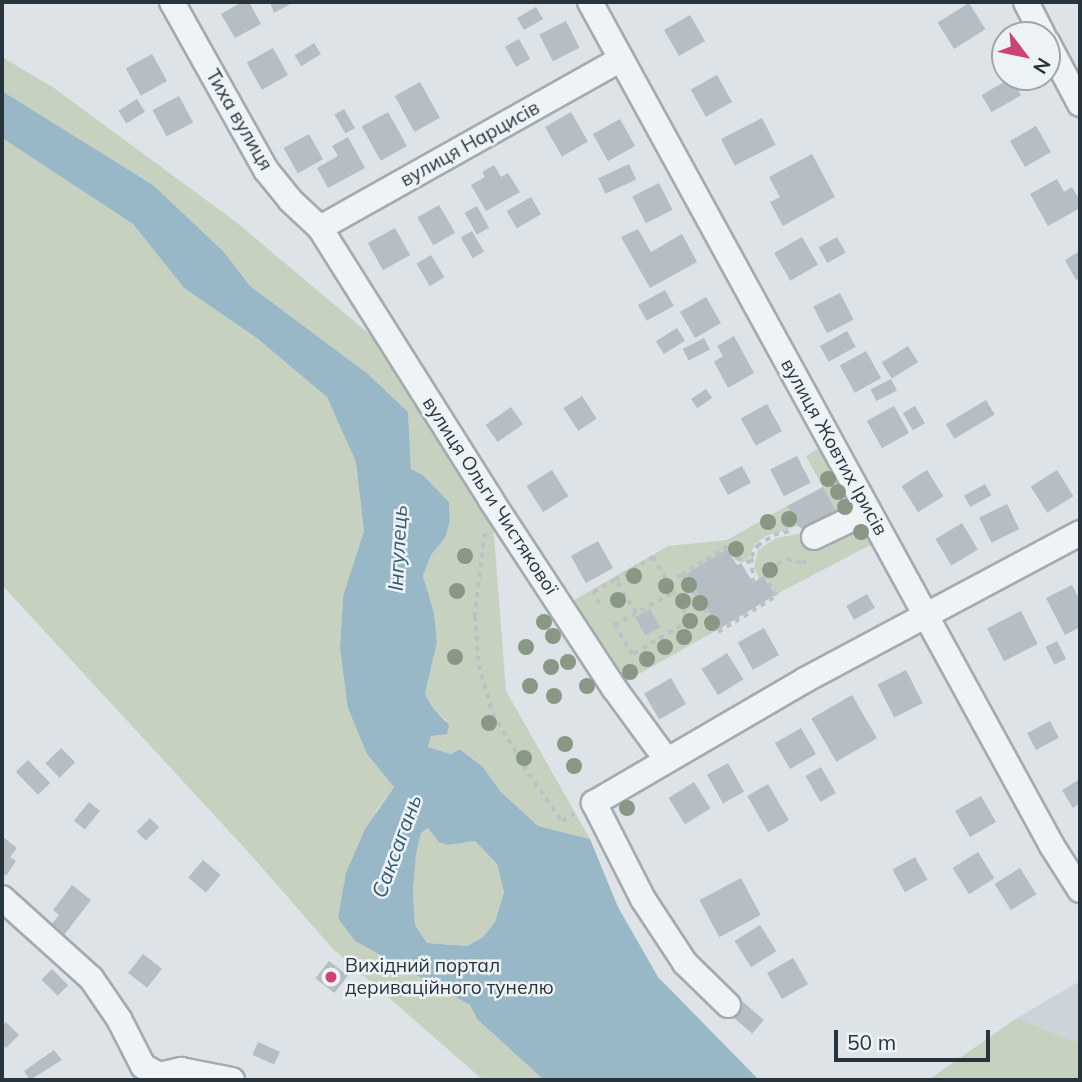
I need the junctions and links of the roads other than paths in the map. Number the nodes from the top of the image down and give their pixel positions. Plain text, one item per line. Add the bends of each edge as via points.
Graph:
1 (172, 2) edge
2 (590, 2) edge
3 (1026, 2) edge
4 (1036, 21) edge
5 (621, 59) junction
6 (1061, 68) edge
7 (1080, 104) edge
8 (320, 228) junction
9 (868, 511) junction
10 (1080, 533) edge
11 (814, 537) road end
12 (928, 615) junction
13 (666, 759) junction
14 (1080, 890) edge
15 (2, 898) edge
16 (728, 1005) dead end
17 (232, 1080) edge

1 - 8 street, Тиха вулиця via 266,170
2 - 5 street, вулиця Жовтих Ірисів
3 - 4 street
5 - 8 street, вулиця Нарцисів
5 - 9 street, вулиця Жовтих Ірисів
6 - 7 street
8 - 13 street, вулиця Ольги Чистякової via 614,688
9 - 11 street
9 - 12 street, вулиця Жовтих Ірисів
10 - 12 street
12 - 13 street
12 - 14 street, вулиця Жовтих Ірисів
13 - 16 street via 594,803 643,899 685,963
15 - 17 street via 91,978 143,1066 159,1075 181,1070

